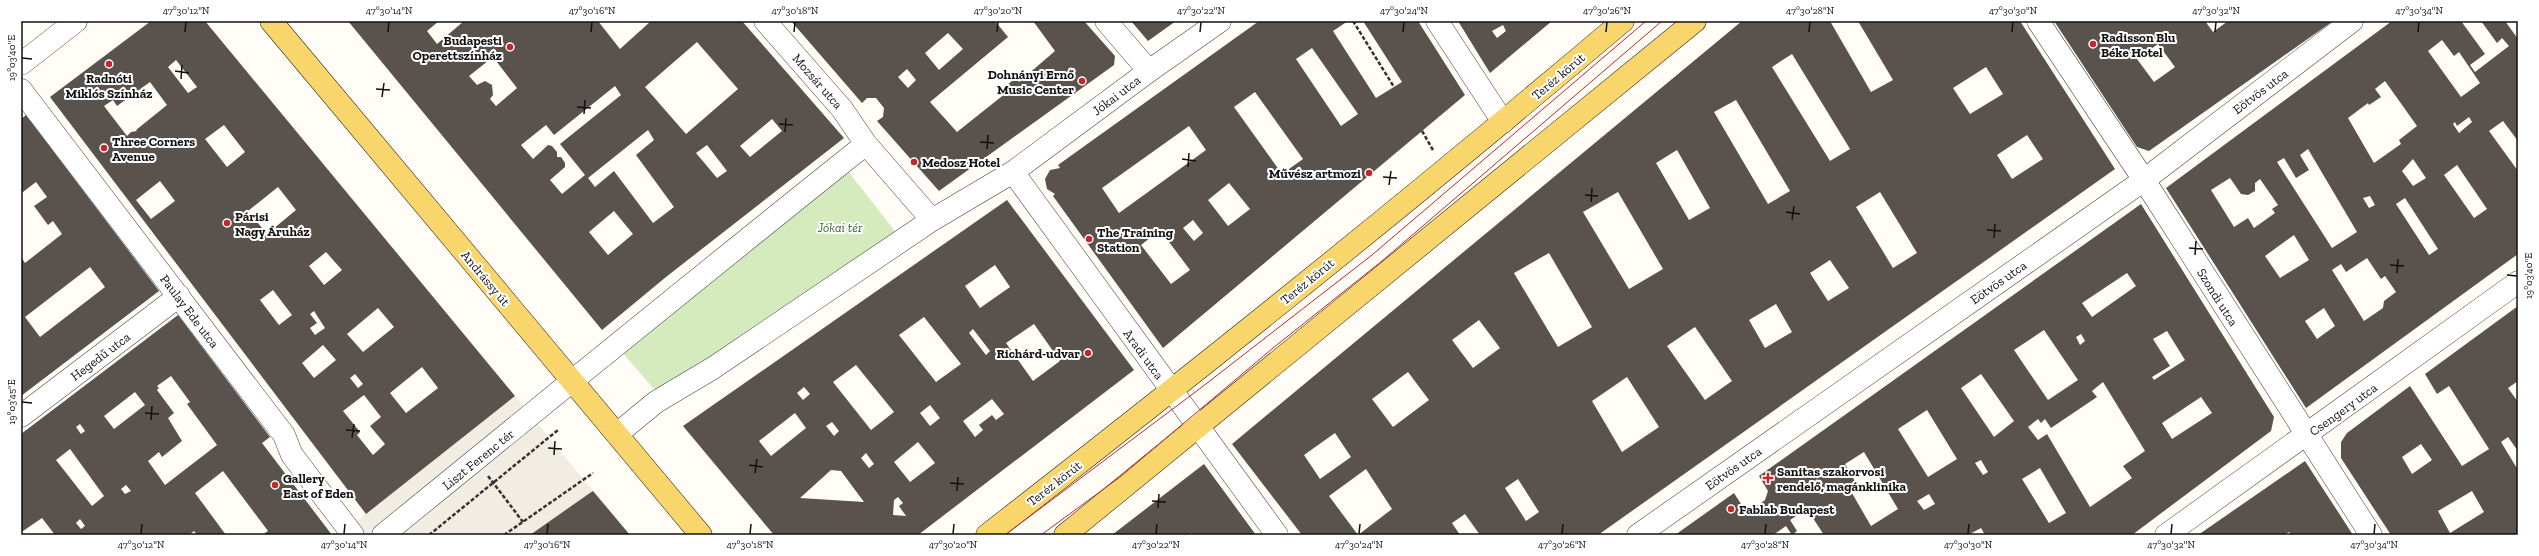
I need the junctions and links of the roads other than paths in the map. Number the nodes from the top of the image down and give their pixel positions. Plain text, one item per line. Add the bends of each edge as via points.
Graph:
1 (76, 21) edge
2 (271, 21) edge
3 (765, 21) edge
4 (1106, 21) edge
5 (1220, 21) edge
6 (1437, 21) edge
7 (1623, 21) edge
8 (1695, 21) edge
9 (2038, 21) edge
10 (2352, 21) edge
11 (21, 64) edge
12 (1149, 71) junction
13 (21, 90) edge
14 (1503, 122) junction
15 (866, 144) junction
16 (1013, 172) junction
17 (2144, 180) junction
18 (932, 220) junction
19 (2518, 282) edge
20 (179, 296) junction
21 (572, 381) junction
22 (1171, 391) junction
23 (21, 416) edge
24 (1198, 428) junction
25 (617, 434) junction
26 (2306, 436) junction
27 (353, 535) edge
28 (383, 535) edge
29 (701, 535) edge
30 (987, 535) edge
31 (1064, 535) edge
32 (1277, 535) edge
33 (1638, 535) edge
34 (2166, 535) edge
35 (2371, 535) edge

1 - 11 street
2 - 21 main road, Andrássy út
3 - 15 street, Mozsár utca via 842,109
4 - 12 street
5 - 12 street, Jókai utca
6 - 14 street
7 - 14 main road, Teréz körút
8 - 24 main road
9 - 17 street, Szondi utca
10 - 17 street, Eötvös utca
12 - 16 street, Jókai utca
13 - 20 street, Paulay Ede utca
14 - 22 main road, Teréz körút
15 - 18 street
15 - 21 street
16 - 18 street
16 - 22 street, Aradi utca
17 - 26 street, Szondi utca
17 - 33 street, Eötvös utca
18 - 25 street via 713,368 656,402
19 - 26 street, Csengery utca
20 - 23 street, Hegedű utca
20 - 27 street, Paulay Ede utca via 284,435 292,455
21 - 25 main road, Andrássy út
21 - 28 street, Liszt Ferenc tér
22 - 24 street, Aradi utca
22 - 30 main road, Teréz körút
24 - 31 main road
24 - 32 street, Aradi utca
25 - 29 main road, Andrássy út
26 - 34 street, Csengery utca
26 - 35 street, Szondi utca

